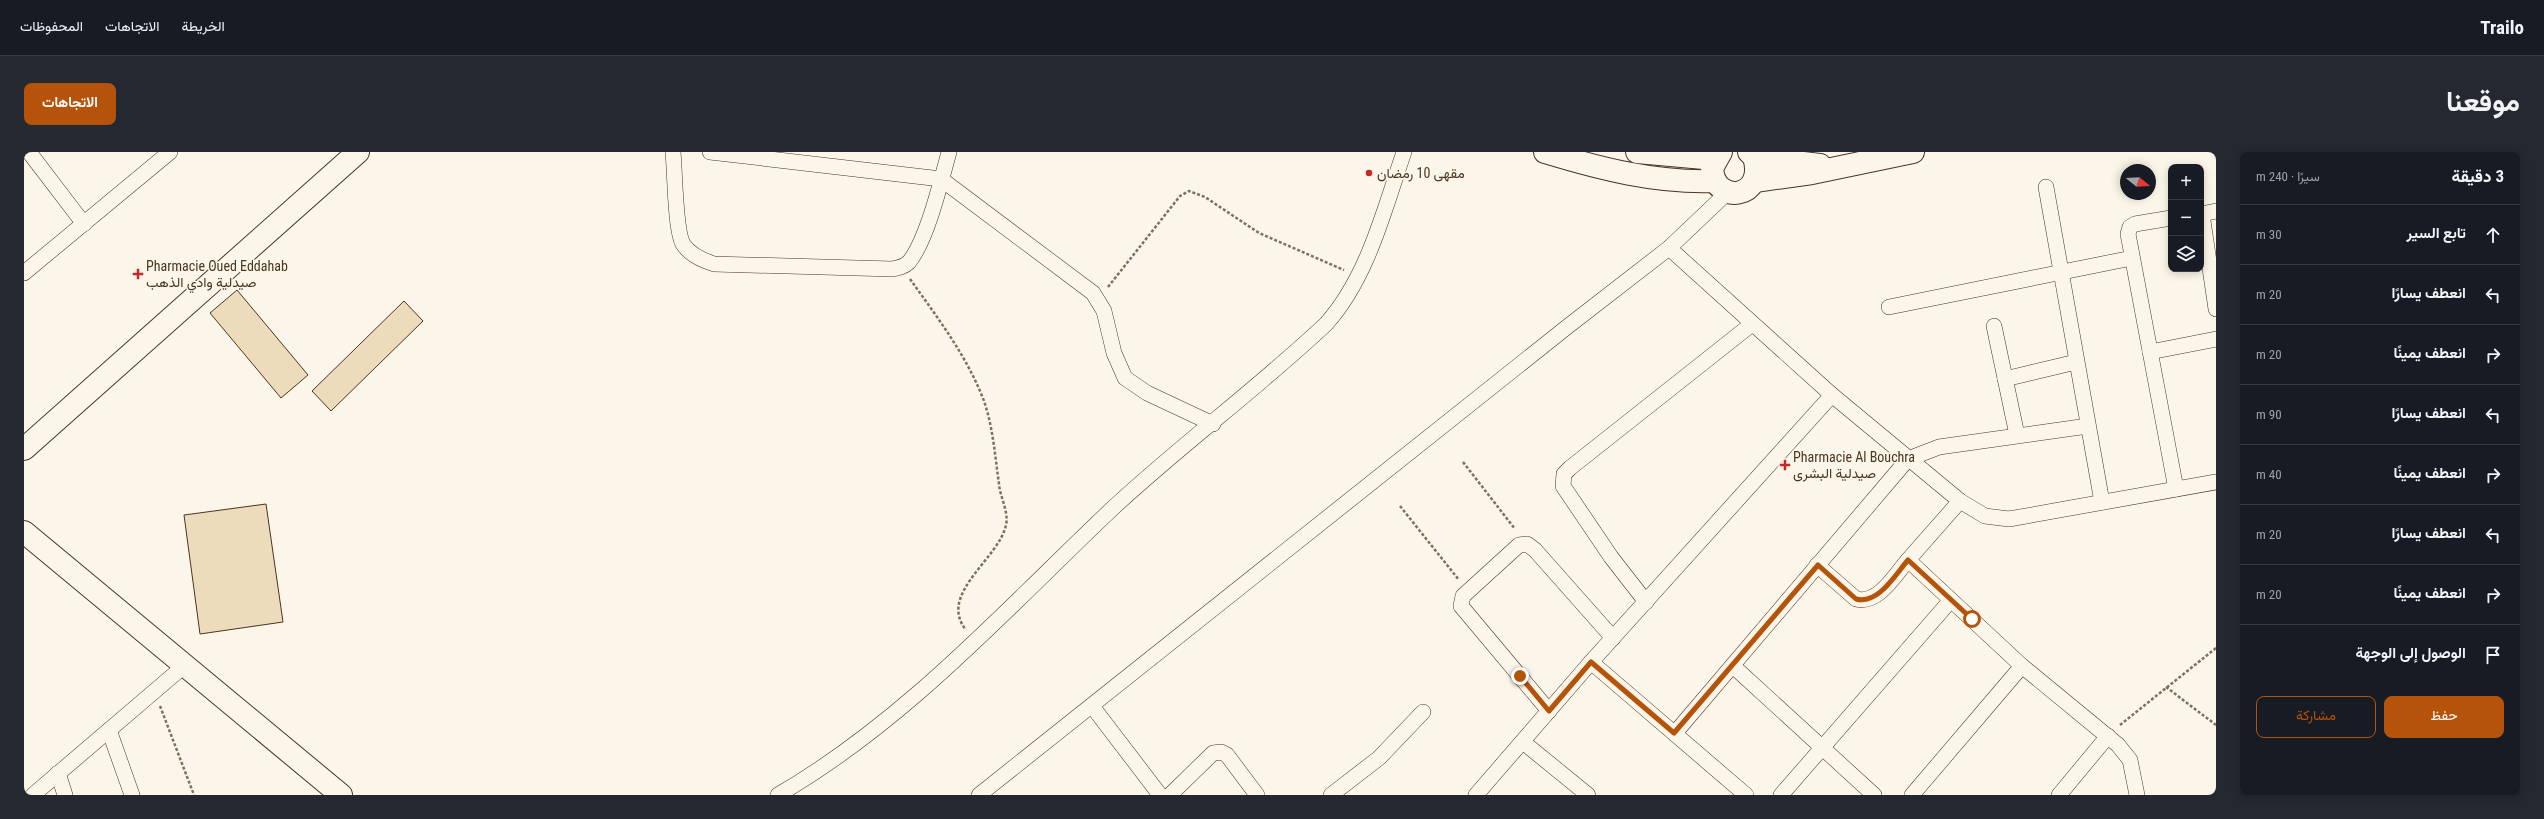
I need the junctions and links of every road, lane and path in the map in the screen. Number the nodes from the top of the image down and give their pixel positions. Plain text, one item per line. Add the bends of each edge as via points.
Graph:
1 (29, 152) edge
2 (170, 152) edge
3 (358, 152) edge
4 (673, 152) edge
5 (710, 152) edge
6 (949, 152) edge
7 (1404, 152) edge
8 (1545, 152) edge
9 (1637, 152) edge
10 (1913, 152) edge
11 (1752, 154) edge
12 (1685, 155) edge
13 (1718, 155) edge
14 (1833, 167) junction
15 (941, 179) junction
16 (1755, 181) junction
17 (1721, 186) junction
18 (2046, 187) dead end
19 (2206, 213) edge
20 (2168, 218) edge
21 (84, 224) junction
22 (1669, 248) junction
23 (2132, 258) junction
24 (902, 267) junction
25 (2060, 272) junction
26 (24, 273) edge
27 (1357, 275) junction
28 (1098, 300) junction
29 (1889, 307) dead end
30 (2216, 309) edge
31 (1752, 324) junction
32 (1994, 326) dead end
33 (2216, 339) edge
34 (2150, 352) junction
35 (2076, 362) junction
36 (2005, 379) junction
37 (1832, 395) junction
38 (1213, 424) junction
39 (2088, 426) junction
40 (2017, 434) junction
41 (24, 449) edge
42 (1908, 459) junction
43 (1463, 462) dead end
44 (2216, 482) edge
45 (2176, 488) junction
46 (1960, 501) junction
47 (2102, 502) junction
48 (1400, 506) dead end
49 (24, 532) edge
50 (1527, 544) junction
51 (1908, 560) junction
52 (1818, 565) junction
53 (1468, 591) junction
54 (1951, 600) junction
55 (1646, 602) junction
56 (1613, 638) junction
57 (975, 641) junction
58 (2216, 648) edge
59 (1591, 662) junction
60 (184, 666) junction
61 (1733, 666) junction
62 (2022, 666) junction
63 (2166, 687) junction
64 (154, 691) junction
65 (1092, 706) junction
66 (1549, 711) junction
67 (1423, 712) dead end
68 (2216, 725) edge
69 (109, 730) junction
70 (1674, 733) junction
71 (2108, 736) junction
72 (1523, 742) junction
73 (1821, 748) junction
74 (58, 774) junction
75 (33, 795) edge
76 (65, 795) edge
77 (132, 795) edge
78 (194, 795) edge
79 (341, 795) edge
80 (778, 795) edge
81 (979, 795) edge
82 (1160, 795) edge
83 (1170, 795) edge
84 (1257, 795) edge
85 (1331, 795) edge
86 (1476, 795) edge
87 (1588, 795) edge
88 (1746, 795) edge
89 (1781, 795) edge
90 (1874, 795) edge
91 (1912, 795) edge
92 (2059, 795) edge
93 (2137, 795) edge

1 - 21 street
2 - 21 street
3 - 41 street
4 - 24 street via 678,216 683,243 692,254 703,261 721,264 892,269
5 - 15 street
6 - 15 street
7 - 27 street via 1368,254
8 - 17 street via 1594,168
9 - 12 street
10 - 14 street
11 - 14 street
11 - 16 street via 1757,166
12 - 13 street
13 - 17 street via 1712,168
14 - 16 street via 1812,173
15 - 24 street via 914,253
15 - 28 street via 1086,287
16 - 17 street via 1743,191
17 - 22 street
18 - 25 street
19 - 30 street
20 - 23 street via 2137,223 2130,227 2128,234
21 - 26 street
22 - 31 street
22 - 65 street
23 - 25 street
23 - 34 street
24 - 57 path via 974,377 990,423 1006,526 959,601 958,617
25 - 29 street
25 - 35 street
27 - 28 path via 1259,232 1205,197 1189,191 1180,196
27 - 38 street via 1342,307 1326,324
28 - 38 street via 1104,311 1120,370 1125,378 1147,393
31 - 37 street
31 - 55 street via 1570,468 1562,478 1563,486 1611,557
32 - 36 street
33 - 34 street
34 - 45 street
35 - 36 street
35 - 39 street
36 - 40 street
37 - 42 street
37 - 55 street
38 - 57 street via 1116,506
39 - 40 street
39 - 47 street
40 - 42 street via 1939,447
42 - 46 street
42 - 52 street
43 - 50 path
44 - 45 street
45 - 47 street
46 - 47 street via 1985,516 2010,519
46 - 51 street
48 - 53 path
49 - 60 street
50 - 53 street via 1519,545
50 - 56 street
51 - 52 street via 1869,601 1856,599
51 - 54 street
52 - 61 street
53 - 66 street via 1463,596 1461,606
54 - 62 street
54 - 73 street
55 - 56 street
56 - 59 street
57 - 80 street via 884,723 810,776
58 - 63 path via 2204,660
59 - 66 street
59 - 70 street
60 - 64 street
60 - 79 street
61 - 70 street
61 - 73 street
62 - 71 street
62 - 91 street
63 - 68 path
63 - 71 path
64 - 69 street
64 - 78 path
65 - 81 street
65 - 82 street
66 - 72 street
67 - 85 street via 1379,758
69 - 74 street
69 - 77 street
70 - 88 street
71 - 92 street
71 - 93 street via 2130,760
72 - 86 street
72 - 87 street
73 - 89 street
73 - 90 street
74 - 75 street
74 - 76 street
83 - 84 street via 1213,753 1221,752 1227,755

